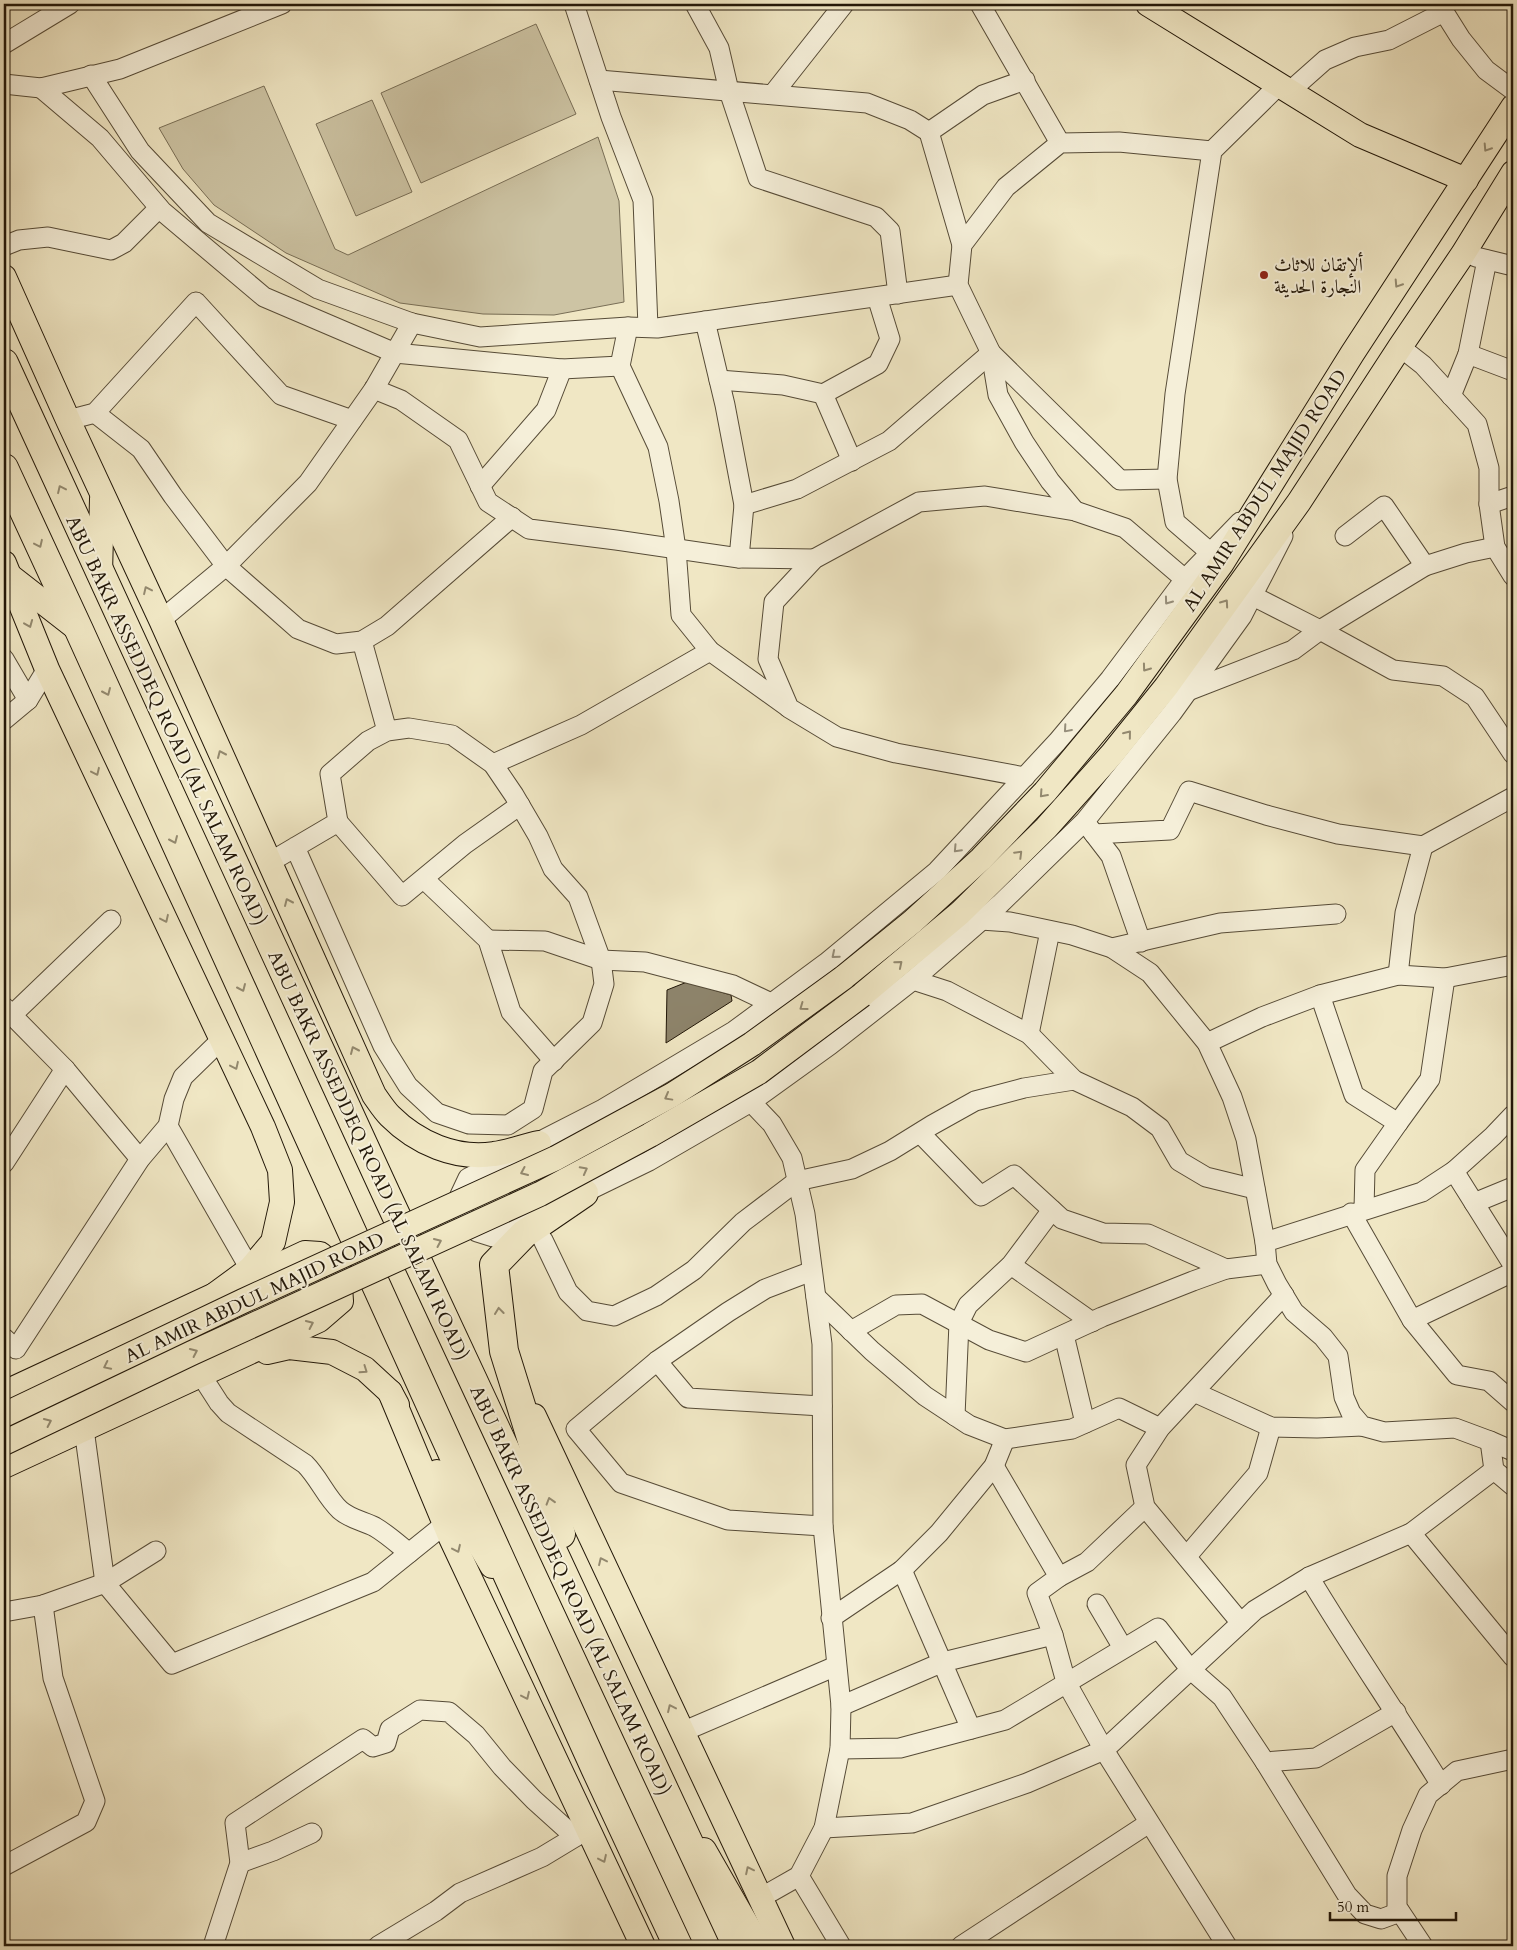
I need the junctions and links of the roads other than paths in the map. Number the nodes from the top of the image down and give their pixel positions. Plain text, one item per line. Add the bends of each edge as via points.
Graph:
1 (70, 4) edge
2 (282, 4) edge
3 (574, 4) edge
4 (695, 4) edge
5 (844, 4) edge
6 (980, 4) edge
7 (1148, 4) edge
8 (1441, 8) edge
9 (4, 44) edge
10 (91, 75) junction
11 (599, 80) junction
12 (1025, 80) junction
13 (4, 84) edge
14 (41, 88) junction
15 (1284, 88) junction
16 (1513, 90) edge
17 (728, 91) junction
18 (772, 94) junction
19 (1513, 107) edge
20 (929, 132) junction
21 (1060, 143) junction
22 (1212, 151) junction
23 (1513, 173) edge
24 (1466, 180) junction
25 (159, 208) junction
26 (962, 245) junction
27 (4, 246) edge
28 (1463, 254) junction
29 (1487, 260) junction
30 (1513, 266) edge
31 (4, 277) edge
32 (958, 285) junction
33 (898, 294) junction
34 (877, 297) junction
35 (704, 321) junction
36 (412, 323) junction
37 (628, 326) junction
38 (648, 327) junction
39 (1400, 347) junction
40 (395, 353) junction
41 (991, 353) junction
42 (1468, 354) junction
43 (4, 363) edge
44 (620, 366) junction
45 (562, 369) junction
46 (1513, 371) edge
47 (719, 380) junction
48 (374, 389) junction
49 (823, 394) junction
50 (1451, 396) junction
51 (95, 413) junction
52 (68, 420) junction
53 (352, 420) junction
54 (852, 461) junction
55 (4, 468) edge
56 (1166, 479) junction
57 (480, 486) junction
58 (102, 493) junction
59 (1513, 496) edge
60 (1298, 502) junction
61 (1489, 504) junction
62 (744, 505) junction
63 (1075, 511) junction
64 (512, 517) junction
65 (1345, 536) dead end
66 (1495, 547) junction
67 (676, 549) junction
68 (1216, 557) junction
69 (739, 558) junction
70 (814, 560) junction
71 (226, 566) junction
72 (1425, 566) junction
73 (7, 570) edge
74 (100, 575) junction
75 (1513, 576) edge
76 (1193, 586) junction
77 (1253, 596) junction
78 (161, 620) junction
79 (79, 630) junction
80 (1320, 630) junction
81 (362, 641) junction
82 (710, 651) junction
83 (4, 659) edge
84 (47, 669) junction
85 (1188, 691) junction
86 (28, 700) junction
87 (789, 708) junction
88 (4, 720) edge
89 (387, 731) junction
90 (1513, 754) edge
91 (493, 764) junction
92 (1024, 776) junction
93 (1512, 803) edge
94 (520, 805) junction
95 (338, 822) junction
96 (1089, 827) junction
97 (1424, 846) junction
98 (295, 847) junction
99 (270, 862) junction
100 (424, 878) junction
101 (1336, 914) dead end
102 (111, 920) dead end
103 (981, 920) junction
104 (1050, 931) junction
105 (488, 940) junction
106 (1141, 942) junction
107 (1112, 948) junction
108 (601, 960) junction
109 (1513, 966) edge
110 (1398, 975) junction
111 (1445, 978) junction
112 (913, 980) junction
113 (1320, 995) junction
114 (771, 1003) junction
115 (8, 1011) edge
116 (1029, 1034) junction
117 (222, 1039) junction
118 (1207, 1043) junction
119 (554, 1061) junction
120 (65, 1069) junction
121 (1074, 1080) junction
122 (751, 1102) junction
123 (1513, 1115) edge
124 (1398, 1123) junction
125 (168, 1126) junction
126 (920, 1132) junction
127 (539, 1143) junction
128 (140, 1159) junction
129 (4, 1163) edge
130 (1454, 1171) junction
131 (797, 1181) junction
132 (1513, 1187) edge
133 (1255, 1189) junction
134 (584, 1193) junction
135 (1474, 1203) junction
136 (1052, 1210) junction
137 (1357, 1211) junction
138 (544, 1240) dead end
139 (1265, 1242) junction
140 (1267, 1264) junction
141 (1513, 1265) edge
142 (1011, 1266) junction
143 (1226, 1269) junction
144 (250, 1270) junction
145 (812, 1271) junction
146 (1513, 1272) edge
147 (216, 1294) junction
148 (1284, 1295) junction
149 (816, 1297) junction
150 (1412, 1320) junction
151 (1092, 1322) junction
152 (959, 1323) junction
153 (851, 1331) junction
154 (1064, 1335) junction
155 (4, 1338) edge
156 (504, 1351) junction
157 (234, 1360) junction
158 (657, 1361) junction
159 (200, 1375) junction
160 (390, 1392) junction
161 (1194, 1392) junction
162 (4, 1393) edge
163 (1513, 1402) edge
164 (822, 1406) junction
165 (4, 1415) edge
166 (955, 1416) junction
167 (1085, 1423) junction
168 (1362, 1426) junction
169 (1270, 1427) junction
170 (1160, 1428) junction
171 (84, 1429) junction
172 (1005, 1439) junction
173 (1490, 1441) junction
174 (4, 1443) edge
175 (1513, 1451) edge
176 (4, 1466) edge
177 (994, 1466) junction
178 (1494, 1470) junction
179 (1513, 1486) edge
180 (1145, 1507) junction
181 (445, 1524) junction
182 (823, 1526) junction
183 (1411, 1533) junction
184 (156, 1551) dead end
185 (409, 1554) junction
186 (1186, 1556) junction
187 (902, 1570) junction
188 (1060, 1576) junction
189 (1309, 1577) junction
190 (105, 1583) junction
191 (1098, 1604) dead end
192 (43, 1606) junction
193 (4, 1612) edge
194 (831, 1618) junction
195 (1241, 1623) junction
196 (591, 1631) junction
197 (1053, 1635) junction
198 (1123, 1648) junction
199 (542, 1652) junction
200 (1513, 1658) edge
201 (943, 1662) junction
202 (836, 1666) junction
203 (1190, 1669) junction
204 (1066, 1682) junction
205 (841, 1706) junction
206 (1396, 1712) junction
207 (971, 1729) junction
208 (682, 1732) junction
209 (643, 1743) junction
210 (840, 1749) junction
211 (1104, 1750) junction
212 (1513, 1759) edge
213 (1265, 1762) junction
214 (596, 1770) junction
215 (1440, 1785) junction
216 (1149, 1823) junction
217 (824, 1828) junction
218 (312, 1833) dead end
219 (582, 1833) junction
220 (240, 1863) junction
221 (4, 1866) edge
222 (799, 1876) junction
223 (762, 1897) junction
224 (1400, 1912) junction
225 (213, 1946) edge
226 (378, 1946) edge
227 (643, 1946) edge
228 (663, 1946) edge
229 (678, 1946) edge
230 (737, 1946) edge
231 (760, 1946) edge
232 (784, 1946) edge
233 (841, 1946) edge
234 (960, 1946) edge
235 (1227, 1946) edge
236 (1423, 1946) edge

1 - 9 street
2 - 10 street via 120,69
3 - 11 street
4 - 17 street via 719,48
5 - 18 street
6 - 12 street
7 - 15 main road
8 - 15 street via 1389,40 1355,47 1325,60
8 - 16 street via 1486,70
10 - 14 street
10 - 36 street via 140,151 208,223 318,289
11 - 17 street
11 - 38 street via 643,200
12 - 20 street via 983,96
12 - 21 street
13 - 14 street
14 - 25 street via 100,138
15 - 22 street
15 - 24 main road via 1360,135
17 - 18 street
17 - 33 street via 758,178 876,217 890,230
18 - 20 street via 867,103 910,120
19 -> 24 main road, AL AMIR ABDUL MAJID ROAD
20 - 26 street
21 - 22 street via 1119,142
21 - 26 street via 1006,186
22 - 56 street via 1175,394
23 - 28 main road, AL AMIR ABDUL MAJID ROAD
24 -> 68 main road, AL AMIR ABDUL MAJID ROAD via 1260,501
25 - 27 street via 124,243 111,250 48,237 19,240
25 - 40 street via 264,297
26 - 32 street
28 - 29 street
28 - 39 main road, AL AMIR ABDUL MAJID ROAD
29 - 30 street
29 - 42 street
31 - 52 main road
32 - 33 street
32 - 41 street
33 - 34 street
34 - 35 street
34 - 49 street via 890,339 878,364
35 - 38 street
35 - 47 street
36 - 37 street via 480,337
36 - 40 street
37 - 38 street
37 - 44 street
39 - 50 street via 1423,365
39 - 60 main road, AL AMIR ABDUL MAJID ROAD
40 - 45 street
40 - 48 street
41 - 54 street via 889,441
41 - 56 street via 1120,480
41 - 63 street via 1002,403 1024,442
42 - 46 street
42 - 50 street
74 -> 43 highway, ABU BAKR ASSEDDEQ ROAD (AL SALAM ROAD)
44 - 45 street
44 - 67 street via 658,447
45 - 57 street via 546,410
47 - 49 street via 784,385
47 - 62 street
48 - 53 street
48 - 57 street via 402,400 458,440
49 - 54 street
50 - 61 street via 1477,424 1489,468
51 - 52 street
51 - 53 street via 196,302 281,395
51 - 71 street via 141,449
52 - 58 main road
53 - 71 street via 308,483
54 - 62 street via 797,489
55 -> 79 highway
56 - 68 street via 1175,522
57 - 64 street via 488,502
58 - 74 main road
78 -> 58 main road
59 - 61 street
60 - 77 street
174 -> 60 main road, AL AMIR ABDUL MAJID ROAD, bridge via 540,1194 758,1072 862,995 960,913 1046,828 1166,687
61 - 66 street
62 - 69 street
63 - 70 street via 985,496 919,502
63 - 76 street via 1125,528
64 - 67 street via 529,529
64 - 81 street via 387,626
65 - 72 street via 1384,506
66 - 72 street
66 - 75 street
67 - 69 street
67 - 82 street via 681,615
68 - 76 main road, AL AMIR ABDUL MAJID ROAD
69 - 70 street
70 - 87 street via 774,602 768,659
71 - 78 street
71 - 81 street via 298,628 336,644
72 - 80 street
73 - 79 main road
73 -> 84 main road
74 - 196 highway, ABU BAKR ASSEDDEQ ROAD (AL SALAM ROAD)
76 -> 92 street
76 -> 165 main road, AL AMIR ABDUL MAJID ROAD, bridge via 1126,695 1045,792 981,859 919,916 752,1044 672,1095 556,1158
77 - 80 street
77 - 85 street
99 -> 78 main road
79 -> 199 highway
80 - 85 street via 1292,650
80 - 90 street via 1393,670 1443,676 1476,697
81 - 89 street
82 - 87 street
82 - 91 street via 581,725
83 - 86 street
84 - 86 street
84 -> 117 main road
85 - 96 street
86 - 88 street
87 - 92 street via 837,737 896,753
89 - 91 street via 408,728 452,734
89 - 95 street via 368,741 330,774
91 - 94 street
92 -> 114 street via 936,871 826,963
93 - 97 street
94 - 100 street
94 - 108 street via 553,869 578,897
95 - 98 street
95 - 100 street via 402,896
96 - 97 street via 1170,830 1189,791 1338,834
96 - 103 street
96 - 106 street via 1110,856
97 - 110 street via 1405,913
98 - 99 street
98 - 119 street via 383,1046 408,1086 437,1113 468,1124 508,1125 533,1109 544,1071
127 -> 99 main road via 494,1154 462,1154 431,1146 389,1115 374,1095
100 - 105 street
101 - 106 street via 1220,923
102 - 115 street
103 - 104 street via 1010,922
103 - 112 street
104 - 107 street
104 - 116 street
105 - 108 street via 545,941
105 - 119 street via 511,1012
106 - 107 street
107 - 118 street via 1150,973
108 - 114 street via 645,962 732,985
108 - 119 street via 604,984 592,1023
109 - 111 street
110 - 111 street
110 - 113 street
111 - 124 street via 1430,1079
112 - 116 street via 947,991
112 - 122 street
113 - 118 street
113 - 124 street via 1354,1095
114 - 127 street via 734,1031 602,1110
115 - 120 street
116 - 121 street
117 - 125 street via 183,1077
117 -> 144 main road via 280,1170 282,1202 273,1242
118 - 133 street via 1238,1114
120 - 128 street
120 - 129 street
121 - 126 street via 1024,1088 975,1101
121 - 133 street via 1132,1107 1160,1128 1179,1161 1206,1176
122 - 131 street via 772,1124 792,1158
122 - 134 street via 649,1161
123 - 130 street
124 - 137 street via 1365,1170
125 - 128 street
125 - 144 street
126 - 131 street via 852,1169
126 - 136 street via 981,1196 1014,1175
127 - 134 street via 468,1178 460,1195 464,1218 476,1232 493,1237
128 - 155 street via 16,1349
130 - 135 street
130 - 137 street via 1422,1192
131 - 138 street via 743,1222 694,1270 656,1296 614,1316 587,1311 568,1292
131 - 145 street
132 - 135 street
133 - 139 street
156 -> 134 highway via 494,1265 524,1234
135 - 141 street
136 - 142 street
136 - 143 street via 1062,1219 1103,1233 1148,1234
137 - 139 street
137 - 150 street
139 - 140 street
140 - 143 street
140 - 148 street
142 - 151 street
142 - 152 street via 968,1305
143 - 151 street
144 - 147 main road
145 - 149 street
145 - 158 street via 765,1289
146 - 150 street
157 -> 147 main road via 319,1320 341,1302 339,1272 320,1254 305,1253
147 - 162 main road
148 - 161 street
148 - 168 street via 1294,1312 1323,1337 1338,1356 1344,1397
149 - 153 street
149 - 164 street via 822,1344
150 - 163 street via 1457,1375 1489,1381
151 - 154 street
152 - 153 street via 922,1304 896,1305
152 - 154 street via 989,1340 1026,1352
152 - 166 street
153 - 166 street via 925,1396
154 - 167 street
196 -> 156 highway
208 -> 156 main road
157 - 159 main road
157 -> 160 main road via 289,1348 332,1352 365,1369
158 - 164 street via 688,1398
158 - 182 street via 576,1429 621,1483 728,1520
159 - 171 main road
159 - 185 street via 228,1413 316,1474 339,1509 354,1520 381,1531
160 - 181 main road
160 - 199 main road
161 - 169 street
161 - 170 street
164 - 182 street
166 - 172 street via 969,1426
167 - 170 street via 1119,1408
167 - 172 street via 1072,1429
168 - 169 street
168 - 173 street via 1384,1432 1455,1428
169 - 186 street via 1258,1474
170 - 180 street via 1136,1466
171 - 176 main road
171 - 190 street
172 - 177 street
173 - 175 street
173 - 178 street
177 - 187 street via 940,1533
177 - 188 street
178 - 179 street
178 - 183 street
180 - 186 street
180 - 188 street via 1087,1562
181 - 185 street
181 -> 219 main road
182 - 194 street
183 - 189 street
183 - 200 street
184 - 190 street
185 - 190 street via 373,1582 172,1664
186 - 195 street
187 - 194 street
187 - 201 street
188 - 197 street via 1037,1593
189 - 195 street via 1255,1610
189 - 206 street
190 - 192 street
191 - 198 street
192 - 193 street
192 - 221 street via 53,1678 95,1801 86,1822
194 - 202 street
195 - 203 street
196 - 209 highway, ABU BAKR ASSEDDEQ ROAD (AL SALAM ROAD)
197 - 201 street
197 - 204 street
198 - 203 street via 1158,1628
198 - 204 street
199 - 214 highway
201 - 205 street
201 - 207 street
202 - 205 street
202 - 208 street
203 - 211 street
203 - 213 street via 1222,1697
204 - 207 street via 1005,1720
204 - 211 street
205 - 210 street
206 - 213 street via 1316,1758
206 - 215 street
207 - 210 street via 900,1748
223 -> 208 main road
209 - 230 highway, ABU BAKR ASSEDDEQ ROAD (AL SALAM ROAD)
209 - 231 main road
210 - 217 street
211 - 216 street
211 - 217 street via 1026,1783 912,1823
212 - 215 street via 1457,1771
213 - 224 street via 1348,1895 1365,1914 1381,1919
214 - 228 main road
214 - 229 highway
215 - 224 street via 1428,1795 1397,1876 1397,1907
216 - 234 street
216 - 235 street
217 - 222 street
218 - 220 street
219 - 220 street via 528,1794 476,1735 449,1712 420,1710 390,1730 386,1743 373,1747 363,1739 235,1823
219 - 226 street via 542,1857 460,1893
219 -> 227 main road
220 - 225 street
222 - 223 street
222 - 233 street
223 - 232 main road
224 - 236 street

